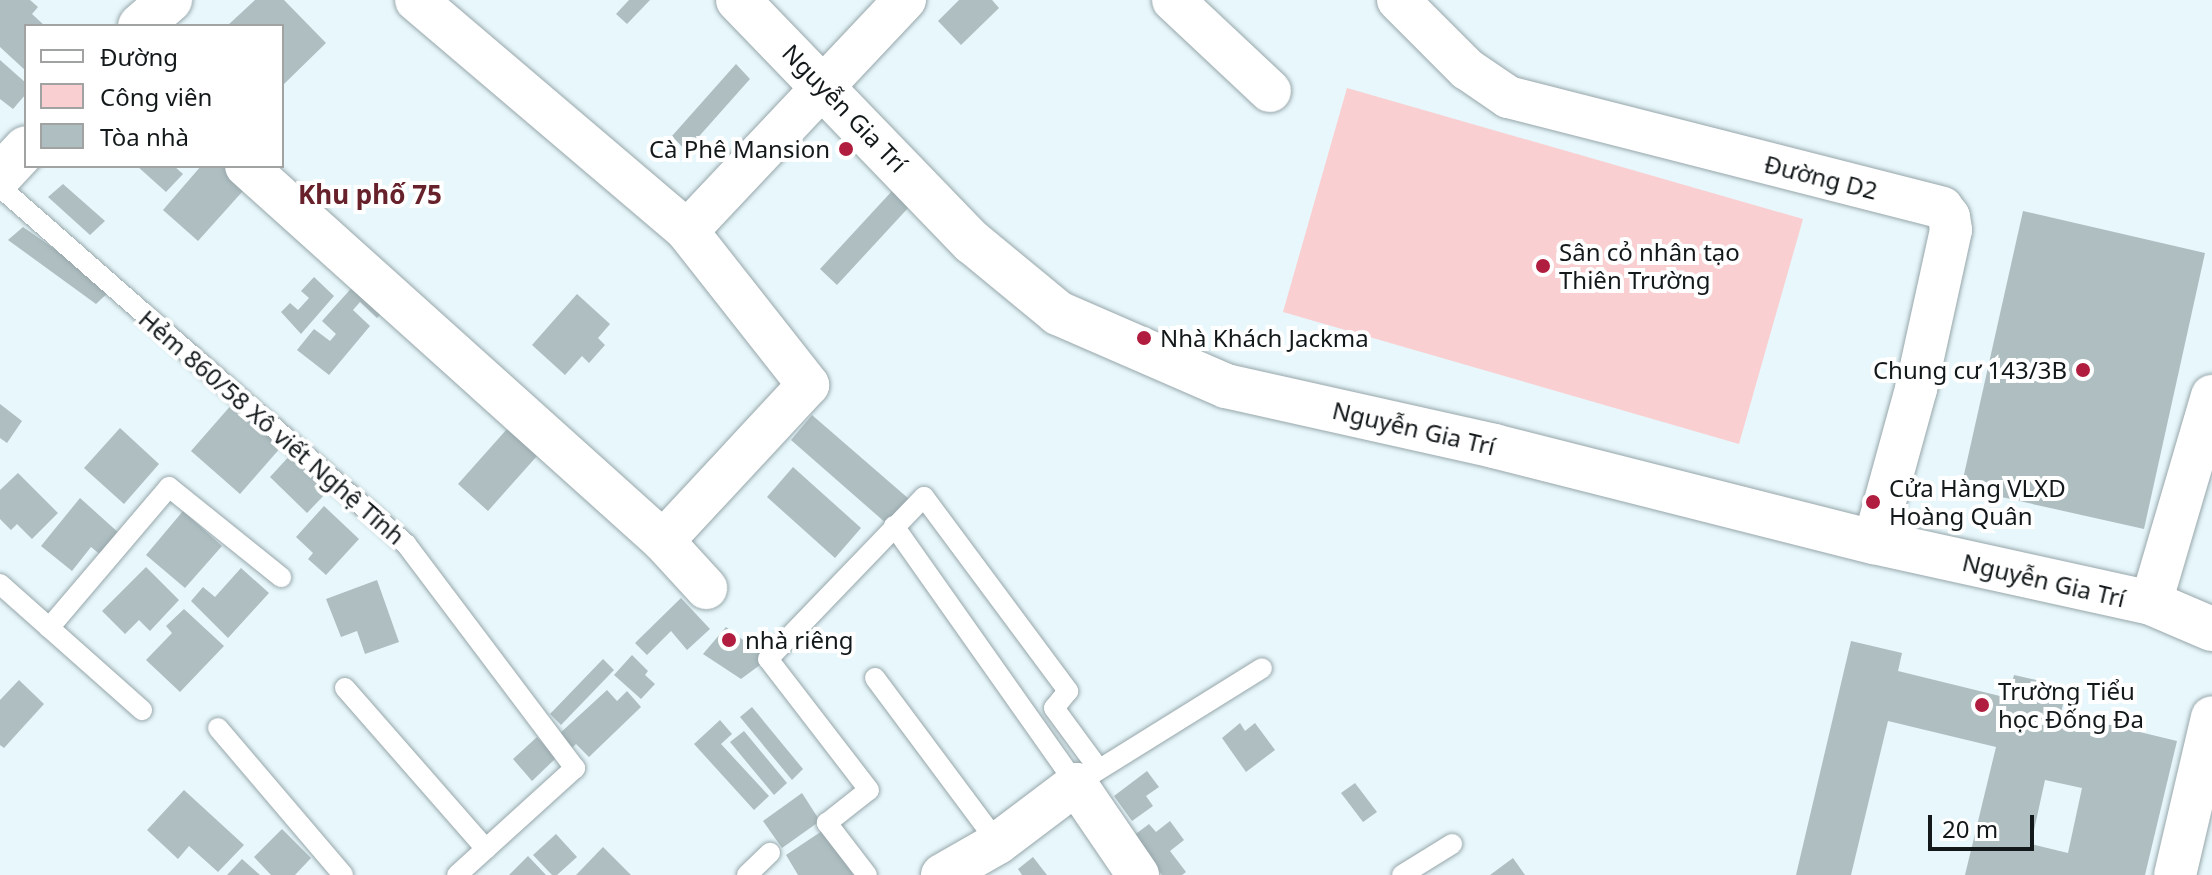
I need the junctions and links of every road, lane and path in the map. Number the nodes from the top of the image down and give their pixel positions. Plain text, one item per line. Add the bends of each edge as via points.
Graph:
1 (170, 0) edge
2 (416, 0) edge
3 (738, 0) edge
4 (905, 0) edge
5 (1173, 0) edge
6 (1416, 6) edge
7 (142, 24) edge
8 (826, 87) junction
9 (1270, 91) dead end
10 (24, 150) edge
11 (248, 168) edge
12 (0, 176) edge
13 (0, 187) edge
14 (687, 231) junction
15 (2212, 396) edge
16 (894, 526) junction
17 (663, 541) junction
18 (1874, 542) junction
19 (281, 577) dead end
20 (0, 584) edge
21 (706, 588) dead end
22 (2151, 603) junction
23 (49, 628) junction
24 (2212, 629) edge
25 (1262, 668) dead end
26 (875, 678) dead end
27 (345, 688) dead end
28 (142, 710) dead end
29 (2212, 717) edge
30 (218, 728) dead end
31 (1087, 776) junction
32 (998, 843) junction
33 (1452, 844) dead end
34 (486, 849) junction
35 (770, 853) dead end
36 (343, 875) edge
37 (457, 875) edge
38 (747, 875) edge
39 (867, 875) edge
40 (942, 875) edge
41 (1138, 875) edge
42 (1402, 875) edge
43 (2175, 875) edge

1 - 7 street
2 - 14 street
3 - 8 street, Nguyễn Gia Trí
4 - 8 street
5 - 9 street
6 - 18 street, Đường D2 via 1467,69 1508,97 1942,208 1951,230 1916,389
8 - 14 street
8 - 18 street, Nguyễn Gia Trí via 972,242 1058,313 1226,386 1494,446
10 - 12 street
11 - 17 street
13 - 34 lane, Hẻm 860/58 Xô viết Nghệ Tĩnh via 406,544 575,768
14 - 17 street via 808,385
15 - 22 street
16 - 31 lane
16 - 31 lane via 924,497 1068,691 1054,708
16 - 39 lane via 768,659 869,790 827,823
17 - 21 street
18 - 22 street, Nguyễn Gia Trí
19 - 23 lane via 169,487
20 - 23 lane
22 - 24 street, Nguyễn Gia Trí
23 - 28 lane
25 - 31 lane
26 - 32 lane
27 - 34 lane
29 - 43 street
30 - 36 lane
31 - 32 street
31 - 41 street
32 - 40 street
33 - 42 lane
34 - 37 lane
35 - 38 lane

